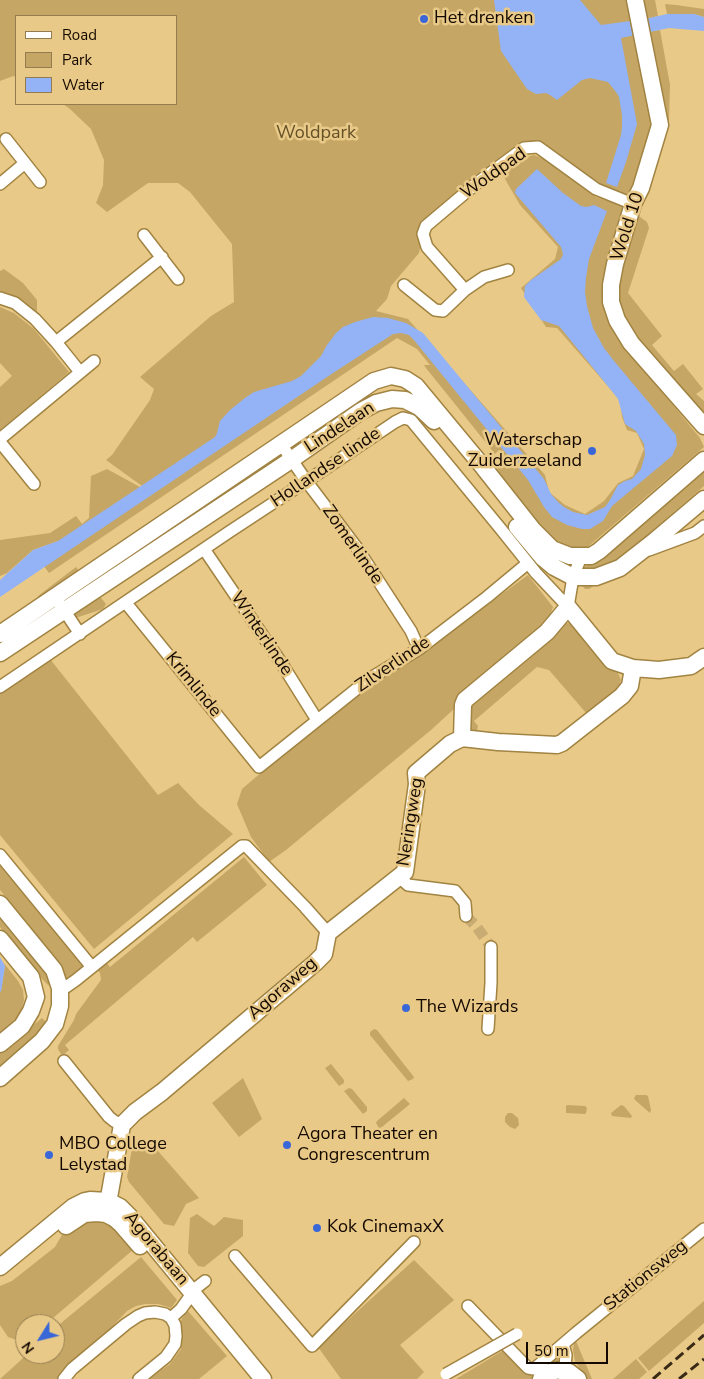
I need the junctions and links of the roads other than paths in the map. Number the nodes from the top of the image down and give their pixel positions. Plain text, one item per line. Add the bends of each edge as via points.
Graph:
1 (635, 0) edge
2 (6, 139) dead end
3 (25, 163) junction
4 (40, 182) dead end
5 (0, 184) edge
6 (633, 204) junction
7 (144, 236) dead end
8 (162, 257) junction
9 (508, 270) dead end
10 (178, 278) dead end
11 (404, 286) dead end
12 (465, 290) junction
13 (0, 298) edge
14 (56, 342) junction
15 (94, 361) dead end
16 (80, 372) junction
17 (704, 426) edge
18 (0, 439) edge
19 (0, 442) edge
20 (281, 444) junction
21 (291, 460) junction
22 (704, 460) edge
23 (307, 482) junction
24 (34, 484) dead end
25 (704, 500) edge
26 (704, 526) edge
27 (204, 549) junction
28 (638, 554) junction
29 (581, 557) junction
30 (528, 563) junction
31 (573, 577) junction
32 (55, 596) junction
33 (126, 603) junction
34 (568, 607) junction
35 (65, 611) junction
36 (0, 634) edge
37 (80, 634) junction
38 (419, 649) junction
39 (0, 653) edge
40 (704, 657) edge
41 (633, 668) junction
42 (0, 687) edge
43 (316, 720) junction
44 (462, 738) junction
45 (259, 767) joint
46 (0, 855) edge
47 (399, 877) junction
48 (0, 904) edge
49 (466, 916) tunnel mouth
50 (328, 932) junction
51 (0, 939) edge
52 (490, 947) tunnel mouth
53 (92, 966) junction
54 (60, 988) junction
55 (488, 1029) dead end
56 (0, 1044) edge
57 (64, 1061) dead end
58 (0, 1078) edge
59 (122, 1125) junction
60 (107, 1207) junction
61 (704, 1229) edge
62 (414, 1242) dead end
63 (235, 1256) dead end
64 (0, 1267) edge
65 (0, 1279) edge
66 (205, 1281) dead end
67 (187, 1301) junction
68 (468, 1306) dead end
69 (171, 1318) junction
70 (517, 1334) dead end
71 (562, 1344) junction
72 (443, 1376) edge
73 (569, 1376) edge
74 (141, 1377) edge
75 (64, 1379) edge
76 (250, 1379) edge
77 (263, 1379) edge
78 (541, 1379) edge

1 - 6 street, Wold 10 via 660,125
2 - 3 street
3 - 4 street
3 - 5 street
6 - 12 street, Woldpad via 596,190 538,147 524,148 426,226 423,234 427,247
6 - 17 street, Wold 10 via 615,264 611,302 617,320 632,343
7 - 8 street
8 - 10 street
8 - 14 street
9 - 12 street via 484,278
11 - 12 street via 435,310 443,311
13 - 14 street via 15,303
14 - 16 street
15 - 16 street
16 - 18 street
19 - 24 street
20 - 21 street, Zomerlinde
20 - 29 street, Lindelaan via 374,381 391,376 405,379 416,386 552,549
20 - 32 street, Lindelaan
21 - 23 street, Zomerlinde
21 - 31 street, Lindelaan via 376,403 392,399 420,406 542,557
21 - 35 street, Lindelaan
22 - 29 street via 598,551
23 - 27 street, Hollandse linde
23 - 30 street, Hollandse linde via 395,422 403,418 411,420
23 - 38 street, Zomerlinde via 357,548 411,631
25 - 28 street
26 - 28 street via 695,533
27 - 33 street, Hollandse linde
27 - 43 street, Winterlinde
28 - 31 street via 620,568 596,577
29 - 31 street
30 - 34 street, Hollandse linde
30 - 38 street, Zilverlinde
31 - 34 street
32 - 35 street
32 - 36 street, Lindelaan
33 - 37 street, Hollandse linde
33 - 45 street, Krimlinde
34 - 41 street via 612,661
34 - 44 street via 547,632 466,700
35 - 37 street
35 - 39 street, Lindelaan
37 - 42 street, Hollandse linde
38 - 43 street, Zilverlinde via 369,679
40 - 41 street via 691,666 659,670
41 - 44 street via 630,686 622,696 557,745
43 - 45 street, Zilverlinde
44 - 47 street, Neringweg via 416,772 405,872
46 - 53 street
47 - 49 street via 408,885 455,891 465,903
47 - 50 street, Neringweg
48 - 54 street via 54,970
50 - 53 street via 246,846 242,846
50 - 59 street, Agoraweg via 324,954 315,963
51 - 56 street via 31,977 36,997 22,1026
52 - 55 street
53 - 54 street via 66,987
54 - 58 street via 60,1006 54,1024 42,1041
57 - 59 street via 109,1117
59 - 60 street
60 - 64 street, Agorabaan via 90,1200 73,1207
60 - 65 street, Agorabaan via 80,1216
60 - 67 street, Agorabaan via 120,1208 130,1217
61 - 71 street, Stationsweg
62 - 63 street via 312,1346
66 - 67 street
67 - 69 street, Agorabaan
67 - 76 street, Agorabaan
67 - 77 street, Agorabaan
68 - 71 street, Stationsweg via 528,1368 534,1369
69 - 74 street via 175,1325 175,1344 166,1357
69 - 75 street via 165,1314 145,1312 126,1324
70 - 72 street, bridge
71 - 73 street
73 - 78 street via 555,1370

